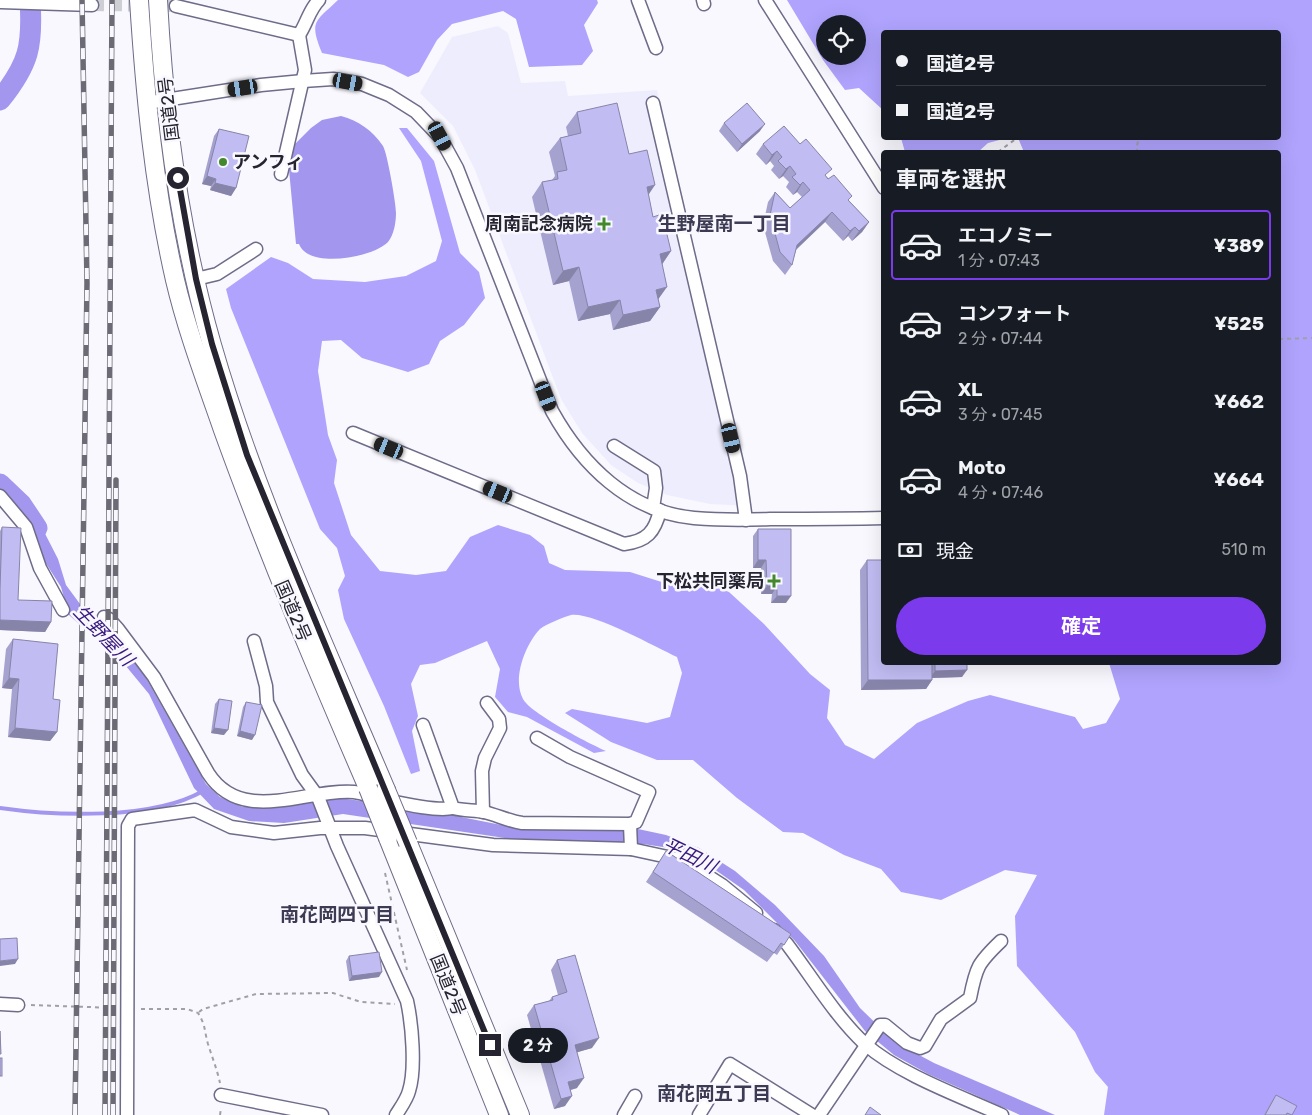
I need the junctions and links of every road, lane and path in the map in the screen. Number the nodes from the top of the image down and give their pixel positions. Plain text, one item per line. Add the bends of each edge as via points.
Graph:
1 (138, 0) edge
2 (158, 0) edge
3 (319, 0) edge
4 (638, 0) edge
5 (765, 0) edge
6 (20, 1) edge
7 (0, 2) edge
8 (65, 2) edge
9 (92, 4) dead end
10 (195, 5) edge
11 (176, 6) tunnel mouth
12 (299, 35) junction
13 (656, 48) dead end
14 (303, 81) junction
15 (166, 100) junction
16 (146, 103) junction
17 (653, 103) dead end
18 (1013, 140) edge
19 (1001, 150) edge
20 (282, 174) dead end
21 (881, 183) edge
22 (256, 249) dead end
23 (196, 279) junction
24 (1281, 338) edge
25 (1312, 338) edge
26 (353, 433) dead end
27 (614, 446) dead end
28 (0, 496) edge
29 (656, 509) junction
30 (881, 518) edge
31 (746, 520) junction
32 (63, 610) joint
33 (104, 618) joint
34 (254, 641) dead end
35 (487, 703) dead end
36 (423, 725) dead end
37 (537, 738) dead end
38 (317, 796) junction
39 (453, 808) junction
40 (483, 812) junction
41 (331, 825) junction
42 (630, 826) junction
43 (631, 848) junction
44 (399, 864) junction
45 (1001, 941) dead end
46 (408, 970) dead end
47 (407, 1001) junction
48 (0, 1004) edge
49 (18, 1005) joint
50 (127, 1009) junction
51 (198, 1013) junction
52 (867, 1041) junction
53 (221, 1095) junction
54 (635, 1096) dead end
55 (127, 1115) edge
56 (220, 1115) edge
57 (322, 1115) edge
58 (396, 1115) edge
59 (499, 1115) edge
60 (520, 1115) edge
61 (624, 1115) edge
62 (699, 1115) edge
63 (812, 1115) edge
64 (819, 1115) edge
65 (1002, 1115) edge

1 - 16 highway, 国道2号
2 - 15 highway, 国道2号
3 - 12 street
4 - 13 street
5 - 21 street
6 - 7 street
6 - 8 street
8 - 9 street
10 - 11 street
10 - 12 street
12 - 14 street via 305,70
14 - 15 street
14 - 20 street
14 - 29 street via 333,79 362,84 389,95 416,112 440,136 460,176 552,411 567,440 592,469 623,493
15 - 16 street
15 - 23 highway, 国道2号
16 - 44 highway, 国道2号, bridge via 175,282 195,351 281,584
17 - 31 street via 740,476
18 - 19 path
22 - 23 street via 217,274
23 - 60 highway, 国道2号, bridge via 212,344 247,455
24 - 25 path
26 - 29 street via 624,544 640,542 650,534
27 - 29 street via 654,471
28 - 32 street via 26,527 40,568
29 - 31 street via 692,518
30 - 31 street
32 - 33 path
33 - 38 street via 118,629 154,677 215,784 225,792 256,802 273,803
34 - 38 street via 267,702 302,775
35 - 40 street via 499,719 500,728 482,771
36 - 39 street
37 - 42 street via 570,757 649,792 636,822
38 - 39 street via 356,792 422,806
38 - 41 street
39 - 40 street
40 - 42 street via 522,823
41 - 43 street via 493,846
41 - 47 street via 337,846
41 - 50 street via 265,832 231,827 195,810 132,819 128,826
42 - 43 street
43 - 52 street via 677,859 722,884 787,944
44 - 46 path via 384,874
44 - 59 highway, 国道2号
45 - 52 street via 976,969 970,998 941,1019 925,1046 920,1048 907,1043 885,1025 880,1025
47 - 51 path via 397,1004 361,1002 333,993 256,994
47 - 58 street via 412,1076 409,1092
48 - 49 street
49 - 50 path
50 - 51 path via 187,1009
50 - 55 street
51 - 53 path via 206,1026
52 - 64 street
52 - 65 street via 884,1058
53 - 56 path
53 - 57 street
54 - 61 street
62 - 63 street via 730,1064

